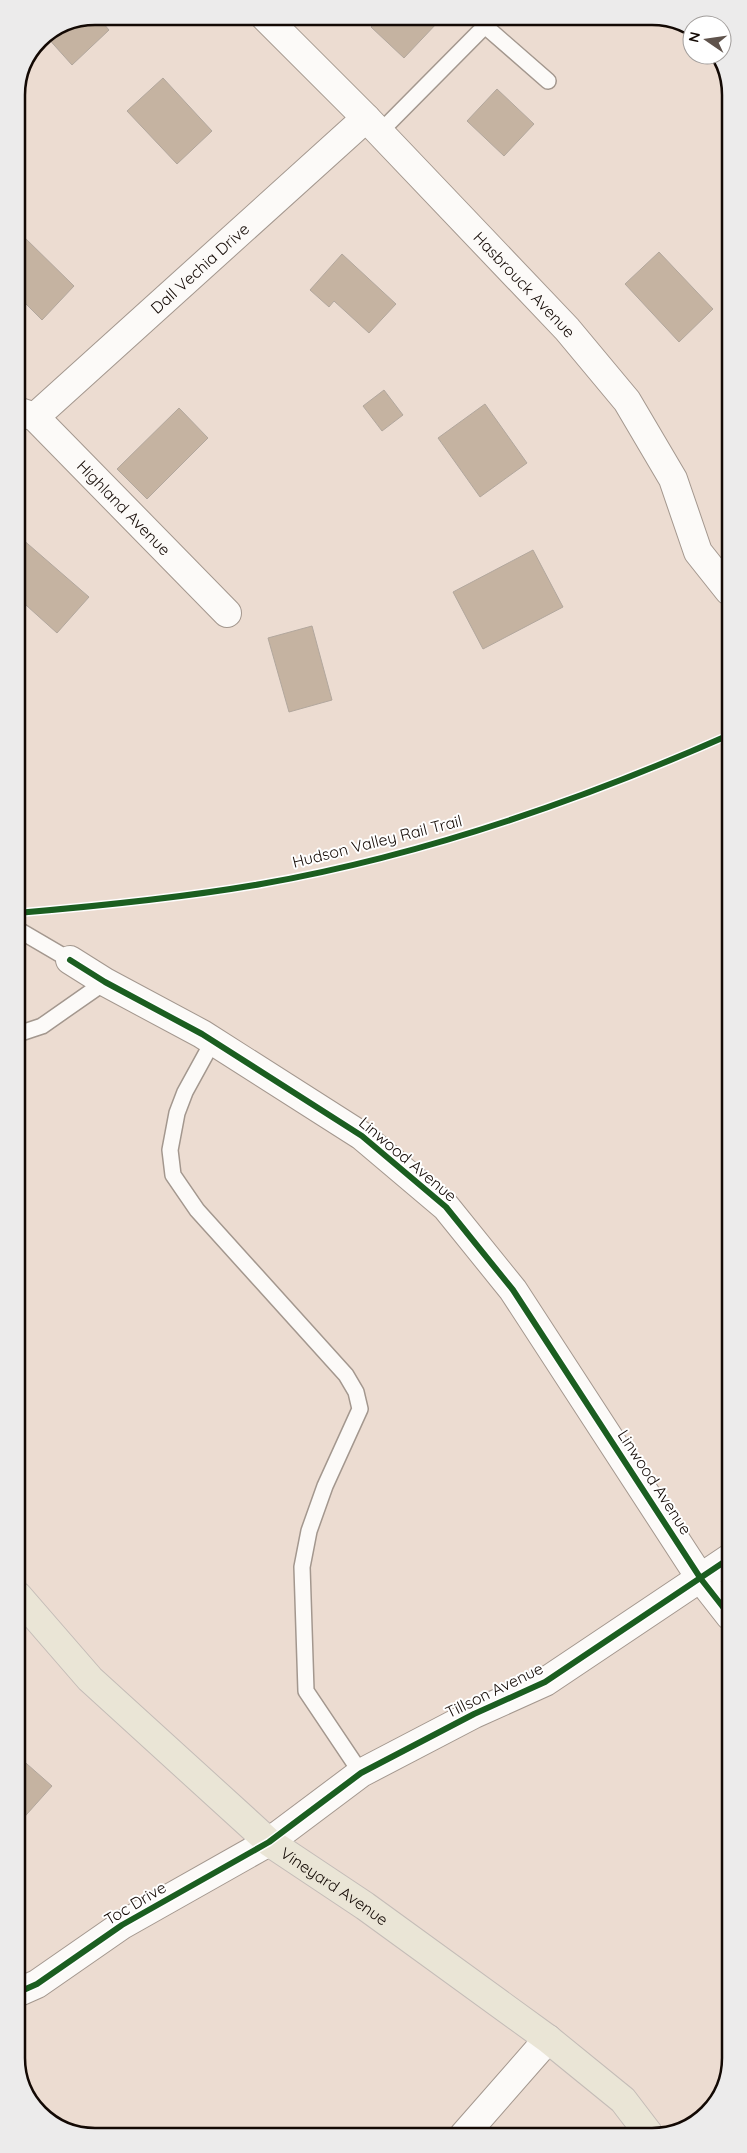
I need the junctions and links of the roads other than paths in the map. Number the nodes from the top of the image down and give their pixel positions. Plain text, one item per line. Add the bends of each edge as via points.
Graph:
1 (273, 25) edge
2 (476, 25) edge
3 (484, 25) edge
4 (548, 82) dead end
5 (373, 125) junction
6 (26, 414) edge
7 (722, 582) edge
8 (227, 613) dead end
9 (25, 933) edge
10 (70, 960) joint
11 (105, 982) junction
12 (25, 1032) edge
13 (212, 1041) junction
14 (722, 1564) edge
15 (701, 1579) junction
16 (25, 1604) edge
17 (722, 1606) edge
18 (362, 1773) junction
19 (269, 1842) junction
20 (25, 1989) edge
21 (548, 2039) junction
22 (470, 2128) edge
23 (644, 2128) edge

1 - 5 street, Hasbrouck Avenue
2 - 5 lane
3 - 4 lane
5 - 6 street, Dall Vechia Drive
5 - 7 street, Hasbrouck Avenue via 567,329 627,401 673,479 698,552
6 - 8 street, Highland Avenue
9 - 10 lane, Linwood Avenue
10 - 11 street, Linwood Avenue
11 - 12 lane via 42,1026
11 - 13 street, Linwood Avenue
13 - 15 street, Linwood Avenue via 362,1136 446,1207 513,1290
13 - 18 lane via 184,1092 178,1113 170,1150 174,1175 197,1210 346,1375 356,1392 360,1409 308,1531 302,1567 306,1691
14 - 15 street, Tillson Avenue
15 - 17 street, Linwood Avenue
15 - 18 street, Tillson Avenue via 545,1682 474,1714
16 - 19 main road, Vineyard Avenue via 90,1678
18 - 19 street, Tillson Avenue
19 - 20 street, Toc Drive via 122,1926
19 - 21 main road, Vineyard Avenue via 364,1906
21 - 22 street
21 - 23 main road, Vineyard Avenue via 623,2100

